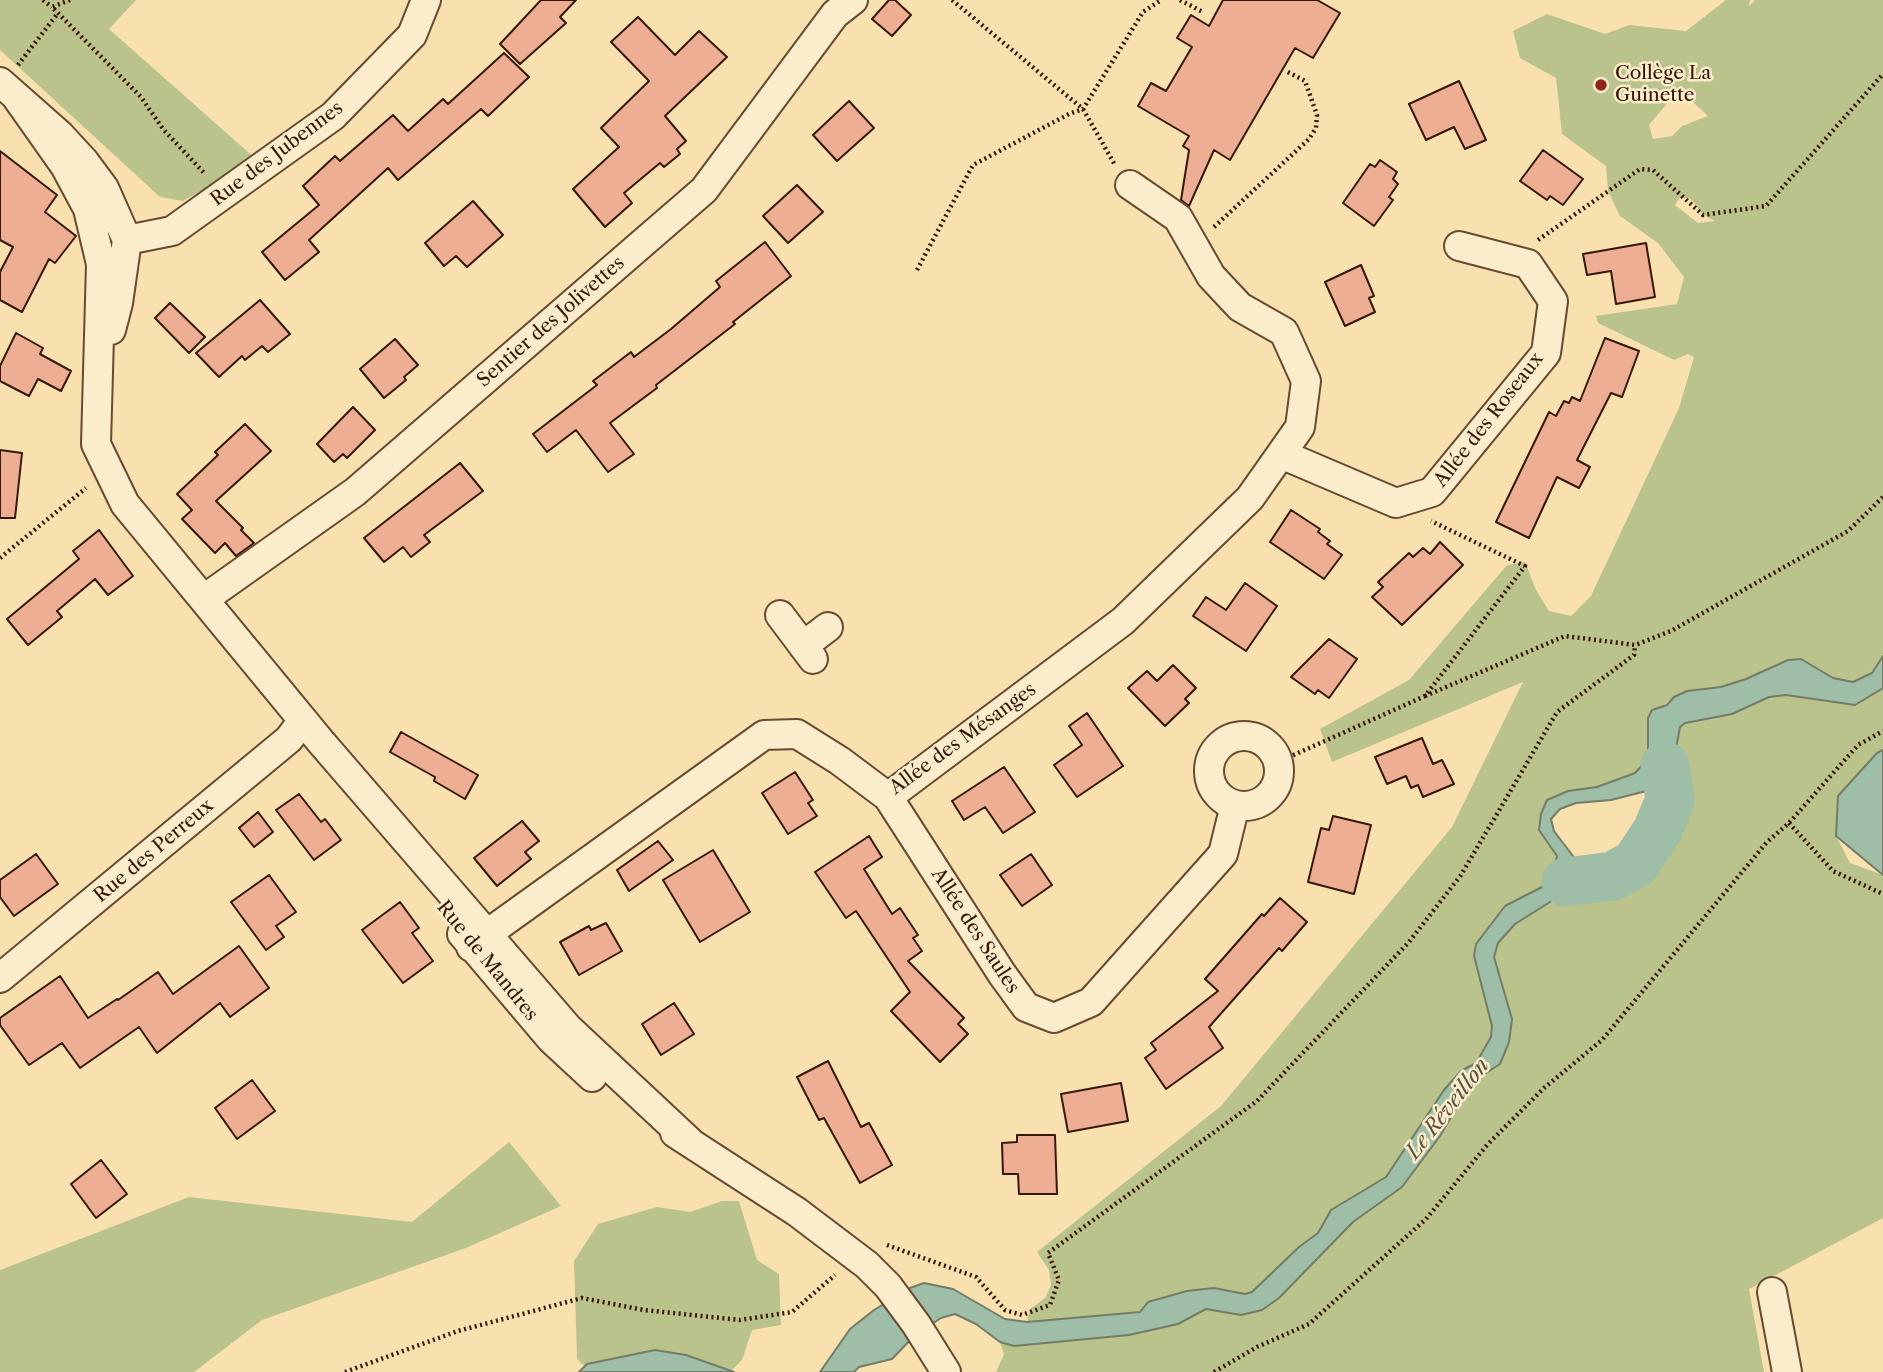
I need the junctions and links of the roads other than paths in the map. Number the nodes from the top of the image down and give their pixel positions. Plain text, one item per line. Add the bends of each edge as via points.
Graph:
1 (426, 0) edge
2 (853, 0) edge
3 (7, 88) edge
4 (1130, 185) road end
5 (127, 240) junction
6 (1459, 246) dead end
7 (96, 383) junction
8 (1281, 453) junction
9 (204, 599) junction
10 (780, 615) dead end
11 (828, 627) dead end
12 (303, 720) junction
13 (888, 797) junction
14 (1235, 805) junction
15 (479, 940) junction
16 (0, 978) edge
17 (1772, 1292) dead end
18 (946, 1372) edge
19 (1787, 1372) edge

1 - 5 street, Rue des Jubennes via 412,35 333,116 172,231
2 - 9 street, Sentier des Jolivettes via 835,14 704,190 355,492
3 - 5 street via 84,161 104,188
3 - 7 street, Rue de Mandres via 65,166 88,209 102,264
4 - 8 street, Allée des Mésanges via 1178,218 1211,276 1240,306 1284,332 1306,381 1300,427
5 - 7 street, Rue de Mandres via 118,303
6 - 8 street, Allée des Roseaux via 1528,264 1553,301 1546,353 1433,492 1396,503
7 - 9 street, Rue de Mandres via 96,444 125,504
8 - 13 street, Allée des Mésanges via 1250,498 1123,621
9 - 12 street, Rue de Mandres
10 - 11 street via 808,652
12 - 15 street, Rue de Mandres
12 - 16 street, Rue des Perreux via 289,739
13 - 14 street, Allée des Saules via 1026,1007 1054,1018 1091,1002 1223,853
13 - 15 street, Allée des Mésanges via 797,734 764,735
14 - 14 street via 1259,803 1276,786 1278,762 1264,742 1253,737 1228,739 1211,756 1209,780 1223,800
15 - 18 street, Rue de Mandres via 551,1039 610,1094 863,1258 909,1314
17 - 19 street

